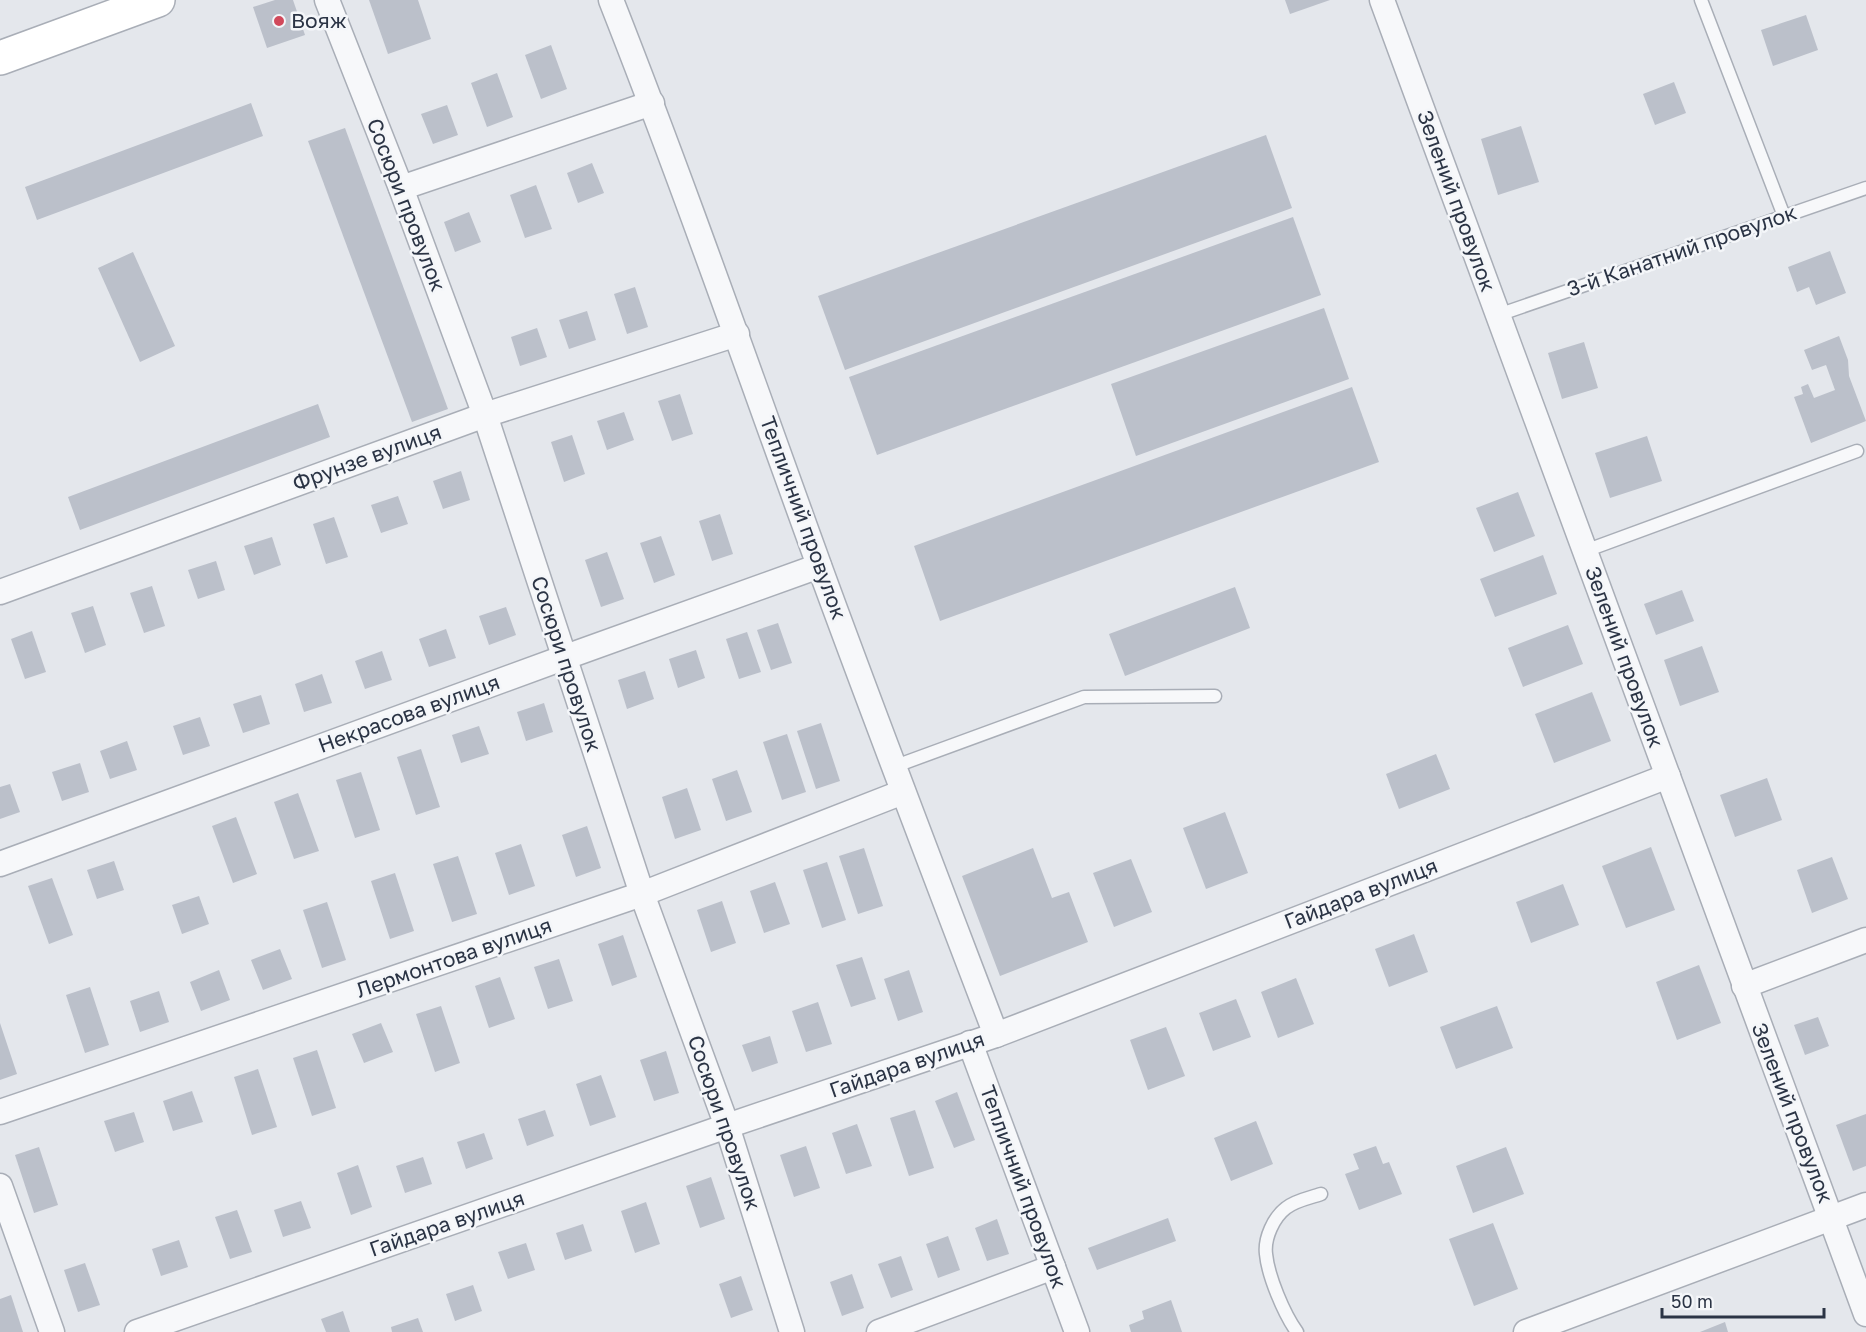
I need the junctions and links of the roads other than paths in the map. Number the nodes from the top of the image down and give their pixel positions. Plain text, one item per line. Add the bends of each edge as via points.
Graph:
1 (158, 0) edge
2 (327, 0) edge
3 (611, 0) edge
4 (1382, 0) edge
5 (1701, 0) edge
6 (0, 58) edge
7 (652, 103) junction
8 (401, 188) junction
9 (1866, 188) edge
10 (1784, 216) junction
11 (1498, 315) junction
12 (737, 334) junction
13 (485, 415) junction
14 (1857, 451) dead end
15 (1585, 551) junction
16 (819, 566) junction
17 (0, 592) edge
18 (563, 658) junction
19 (1215, 696) dead end
20 (893, 767) junction
21 (1668, 776) junction
22 (903, 792) junction
23 (0, 864) edge
24 (642, 894) junction
25 (1866, 940) edge
26 (1744, 986) junction
27 (996, 1035) junction
28 (970, 1043) junction
29 (0, 1112) edge
30 (727, 1126) junction
31 (0, 1186) edge
32 (1321, 1194) dead end
33 (1866, 1205) edge
34 (1831, 1218) junction
35 (1053, 1267) junction
36 (1866, 1314) edge
37 (52, 1332) edge
38 (137, 1332) edge
39 (792, 1332) edge
40 (879, 1332) edge
41 (1077, 1332) edge
42 (1297, 1332) edge
43 (1526, 1332) edge

1 - 6 street
2 - 8 street, Сосюри провулок
3 - 7 street, Тепличний провулок
4 - 11 street, Зелений провулок
5 - 10 lane
7 - 8 street
7 - 12 street, Тепличний провулок
8 - 13 street, Сосюри провулок
9 - 10 lane, 3-й Канатний провулок
10 - 11 lane, 3-й Канатний провулок
11 - 15 street, Зелений провулок
12 - 13 street, Фрунзе вулиця
12 - 16 street, Тепличний провулок
13 - 17 street, Фрунзе вулиця
13 - 18 street, Сосюри провулок
14 - 15 lane
15 - 21 street, Зелений провулок
16 - 18 street, Некрасова вулиця
16 - 20 street, Тепличний провулок
18 - 23 street, Некрасова вулиця
18 - 24 street, Сосюри провулок
19 - 20 lane via 1084,697
20 - 22 street, Тепличний провулок
21 - 26 street, Зелений провулок
21 - 27 street, Гайдара вулиця
22 - 24 street, Лермонтова вулиця
22 - 27 street, Тепличний провулок
24 - 29 street, Лермонтова вулиця
24 - 30 street, Сосюри провулок
25 - 26 street
26 - 34 street, Зелений провулок
27 - 28 street, Гайдара вулиця
28 - 30 street, Гайдара вулиця
28 - 35 street, Тепличний провулок
30 - 38 street, Гайдара вулиця
30 - 39 street, Сосюри провулок
31 - 37 street
32 - 42 lane via 1287,1207 1275,1221 1265,1251 1288,1319
33 - 34 street
34 - 36 street, Зелений провулок
34 - 43 street
35 - 40 street
35 - 41 street, Тепличний провулок

